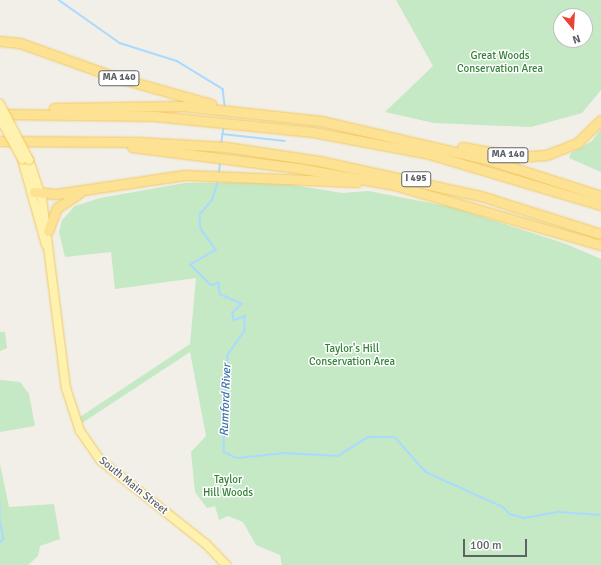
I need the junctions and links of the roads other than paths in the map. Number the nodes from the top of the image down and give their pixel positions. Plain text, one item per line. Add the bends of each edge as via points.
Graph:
1 (0, 41) edge
2 (20, 43) junction
3 (0, 46) edge
4 (0, 104) edge
5 (220, 107) junction
6 (2, 115) edge
7 (601, 120) edge
8 (404, 138) junction
9 (0, 141) edge
10 (44, 141) junction
11 (25, 160) junction
12 (95, 188) junction
13 (37, 192) junction
14 (422, 192) junction
15 (601, 196) edge
16 (601, 205) edge
17 (532, 224) junction
18 (48, 232) junction
19 (601, 234) edge
20 (601, 245) edge
21 (46, 246) junction
22 (601, 251) edge
23 (226, 565) edge

1 - 2 highway, MA 140
2 - 3 highway
2 - 5 highway, MA 140 via 115,77
4 - 11 main road, South Main Street, bridge
5 - 6 highway via 95,106
5 - 8 highway, MA 140 via 322,121
6 - 11 main road, South Main Street, bridge
6 - 16 highway, I 495 via 106,114 225,121 313,132 429,154
7 - 8 highway, MA 140 via 577,143 530,157
8 - 15 highway via 531,172
9 - 10 highway, I 495
10 - 14 highway via 225,158 349,176
10 - 19 highway, I 495 via 215,147 351,166 432,183
11 - 13 main road, South Main Street
12 - 13 highway
12 - 14 highway via 179,176 223,176 351,182
12 - 18 highway via 61,204 50,219
13 - 18 main road, South Main Street
13 - 21 main road, South Main Street
14 - 17 highway
17 - 20 highway
17 - 22 highway
18 - 21 main road, South Main Street
21 - 23 main road, South Main Street via 69,400 82,434 100,460 206,544

